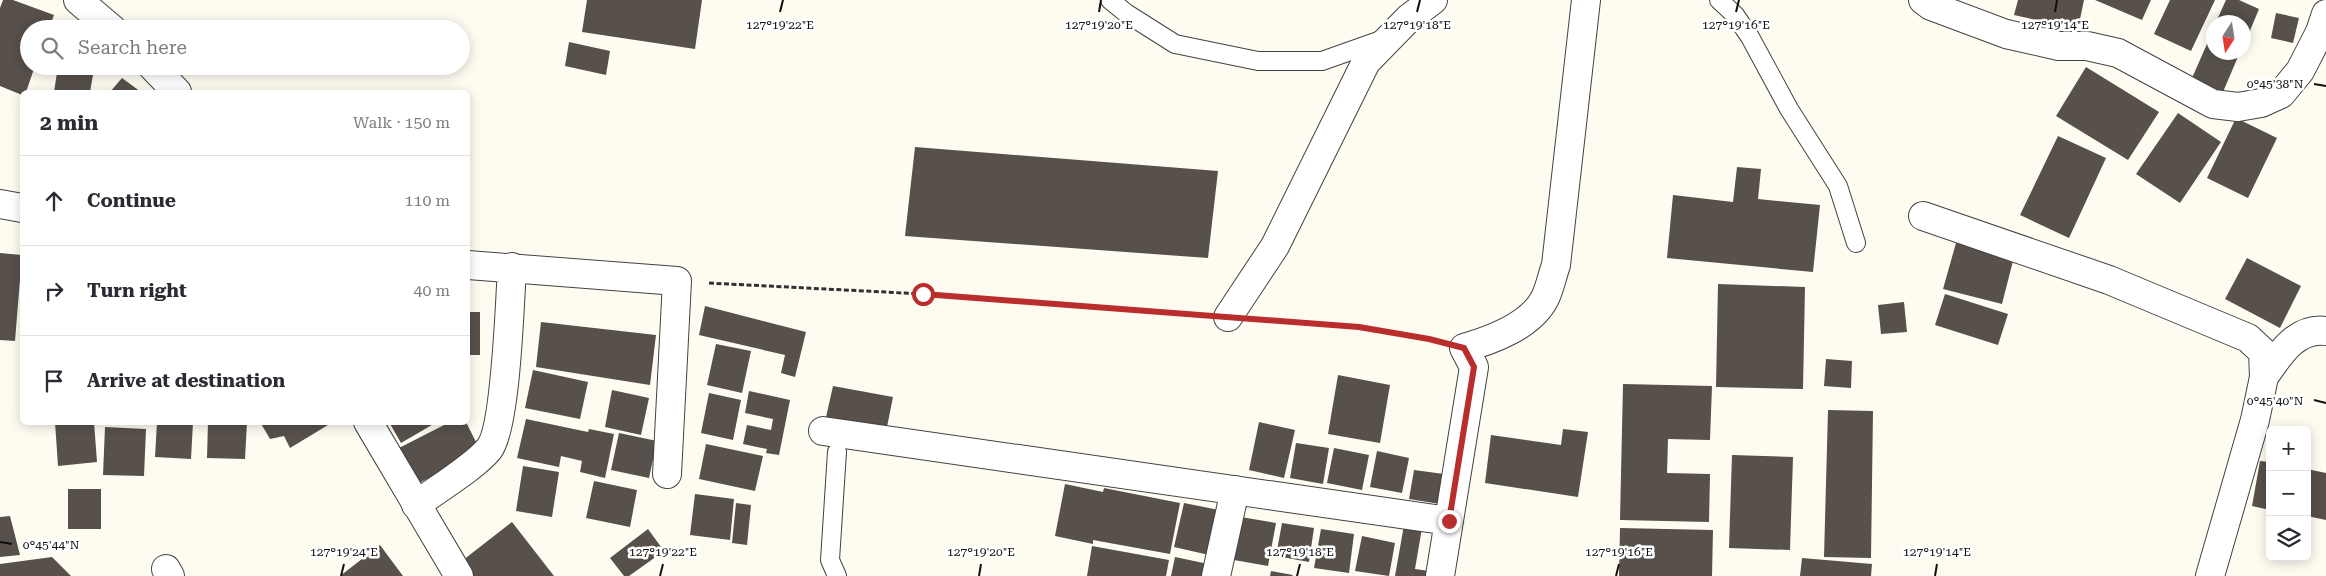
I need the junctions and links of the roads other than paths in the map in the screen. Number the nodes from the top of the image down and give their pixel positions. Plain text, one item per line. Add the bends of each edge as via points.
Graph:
1 (80, 0) edge
2 (1110, 0) edge
3 (1433, 0) edge
4 (1586, 0) edge
5 (1718, 0) edge
6 (1923, 0) edge
7 (2326, 14) edge
8 (102, 20) edge
9 (1391, 36) junction
10 (161, 75) edge
11 (175, 90) edge
12 (0, 204) edge
13 (20, 208) edge
14 (1923, 216) dead end
15 (1856, 243) dead end
16 (470, 265) edge
17 (512, 267) junction
18 (1228, 317) road end
19 (2326, 331) edge
20 (2264, 377) junction
21 (370, 425) edge
22 (830, 441) joint
23 (667, 474) dead end
24 (1235, 490) junction
25 (416, 505) junction
26 (1449, 521) junction
27 (459, 576) edge
28 (837, 576) edge
29 (1216, 576) edge
30 (1440, 576) edge
31 (2210, 576) edge

1 - 8 street
2 - 9 lane via 1175,44 1258,61 1322,61
3 - 9 street
4 - 26 street via 1556,265 1544,300 1522,324 1495,339 1464,348 1474,367
5 - 15 lane via 1735,15 1750,37 1789,109 1838,186
6 - 7 street via 1931,6 2006,34 2059,46 2087,46 2118,53 2213,104 2238,107 2261,103 2282,94 2300,71
9 - 18 street via 1366,62 1275,246
10 - 11 street
12 - 13 street
14 - 20 street via 2109,280 2248,338 2263,352
16 - 17 street
17 - 23 street via 677,281
17 - 25 street via 506,360 497,428 490,448
19 - 20 street via 2313,329 2284,347
20 - 31 street via 2255,420
21 - 25 street
22 - 24 street
22 - 28 lane via 830,560
24 - 26 street
24 - 29 street
25 - 27 street
26 - 30 street

